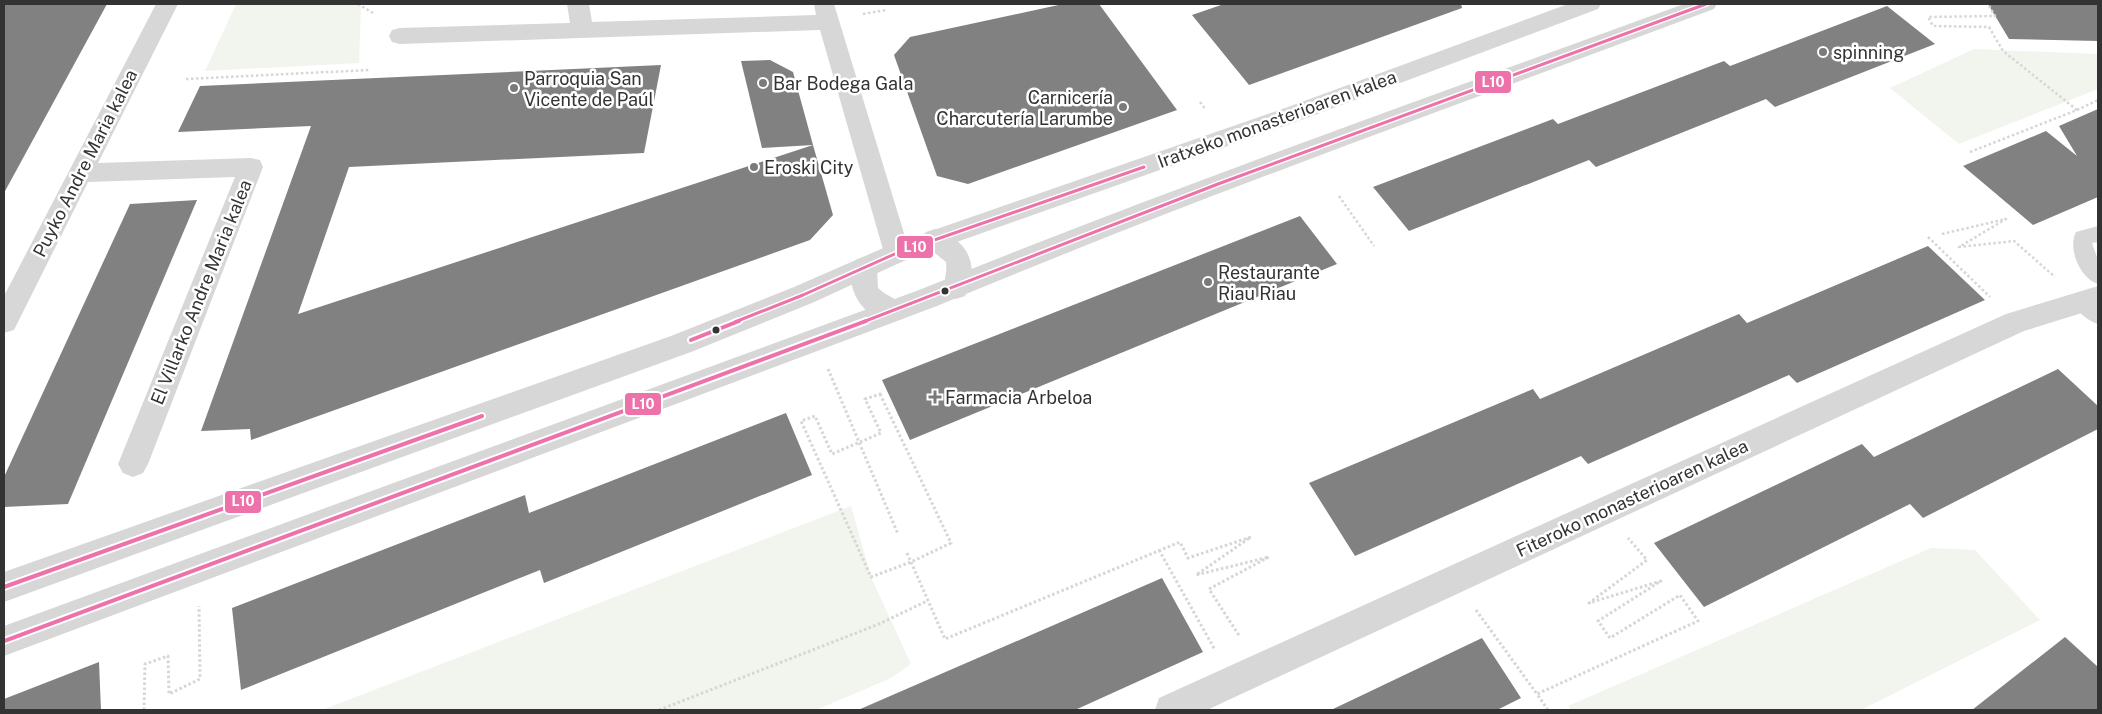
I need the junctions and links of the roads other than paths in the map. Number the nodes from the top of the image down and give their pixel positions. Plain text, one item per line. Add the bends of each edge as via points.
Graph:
1 (167, 4) edge
2 (578, 4) edge
3 (1590, 4) edge
4 (1706, 4) edge
5 (826, 13) edge
6 (582, 30) junction
7 (400, 36) dead end
8 (80, 173) junction
9 (2098, 234) edge
10 (935, 239) junction
11 (897, 253) junction
12 (864, 267) junction
13 (2098, 276) edge
14 (956, 288) junction
15 (2093, 305) edge
16 (893, 311) junction
17 (4, 322) edge
18 (133, 464) dead end
19 (4, 587) edge
20 (4, 641) edge
21 (1171, 710) edge

1 - 8 street, Puyko Andre Maria kalea
2 - 6 street
3 - 10 street, Iratxeko monasterioaren kalea via 1286,116
4 - 14 street via 1293,156 1023,259
5 - 6 street
5 - 11 street
6 - 7 street
8 - 17 street, Puyko Andre Maria kalea
8 - 18 street, El Villarko Andre Maria kalea via 251,167
9 - 13 lane via 2083,238 2081,247
10 - 11 street, Iratxeko monasterioaren kalea
10 - 14 street via 959,261 961,269
11 - 12 street, Iratxeko monasterioaren kalea
12 - 16 street via 861,282 867,293 877,304
12 - 19 street, Iratxeko monasterioaren kalea via 681,344
14 - 16 street
15 - 21 street, Fiteroko monasterioaren kalea via 2016,322
16 - 20 street

